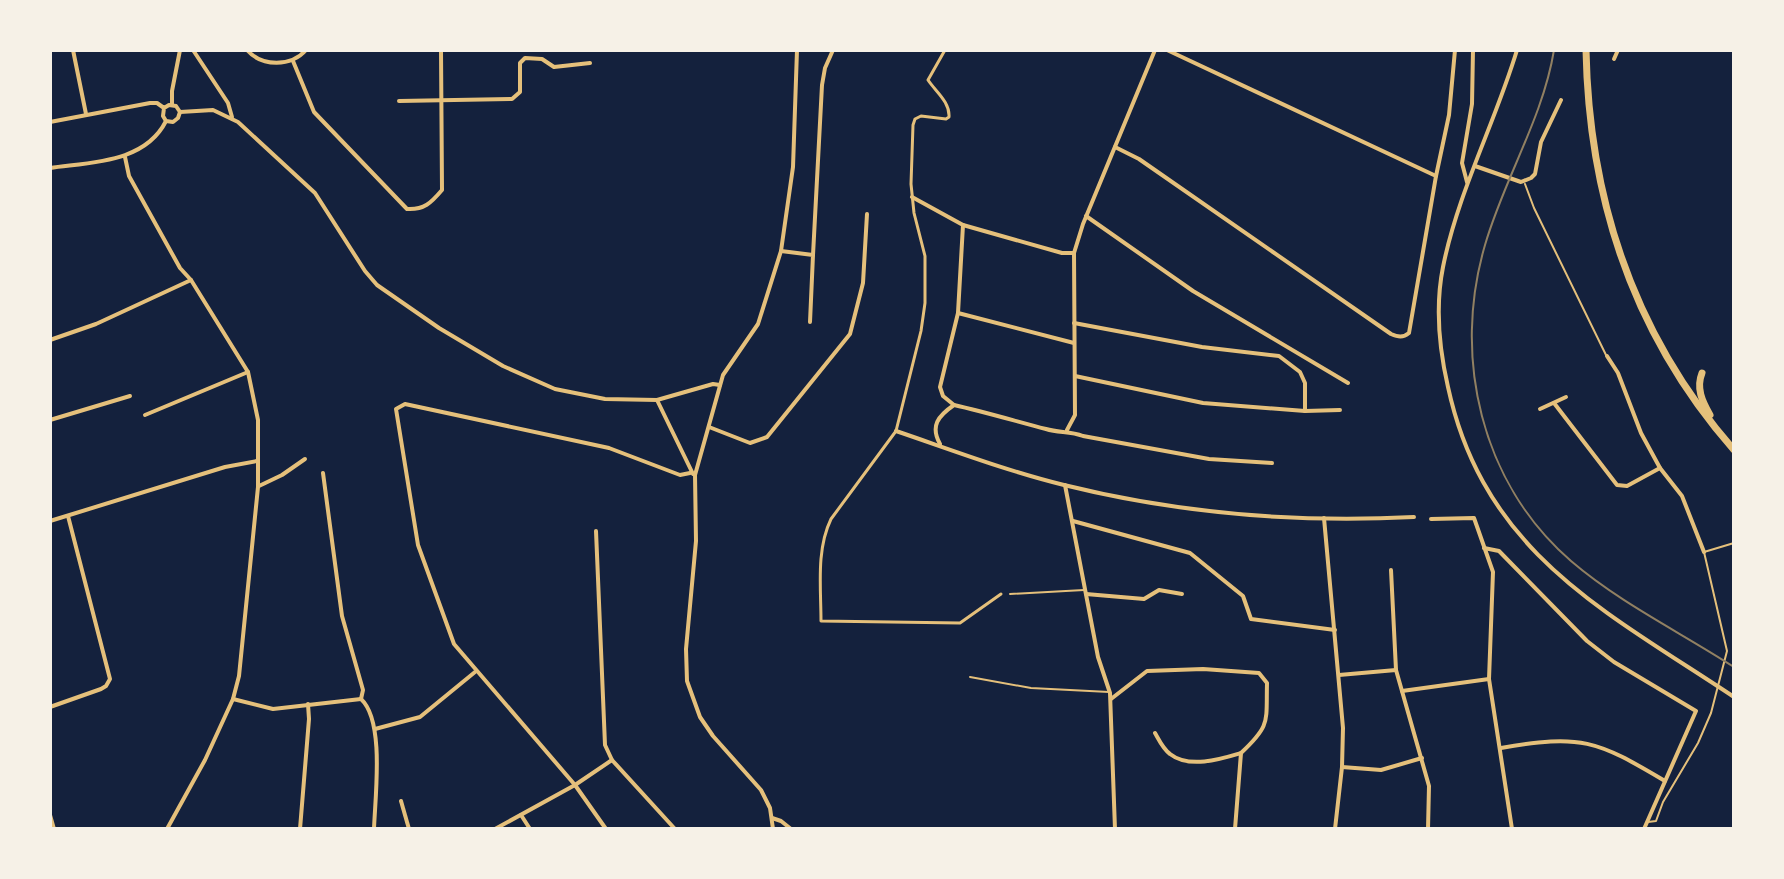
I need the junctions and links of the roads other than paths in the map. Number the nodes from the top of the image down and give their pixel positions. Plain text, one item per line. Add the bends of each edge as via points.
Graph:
1 (73, 50) edge
2 (180, 50) edge
3 (193, 50) edge
4 (247, 50) edge
5 (306, 50) edge
6 (441, 50) edge
7 (797, 50) edge
8 (833, 50) edge
9 (945, 50) edge
10 (1155, 50) edge
11 (1167, 50) edge
12 (1455, 50) edge
13 (1473, 50) edge
14 (1517, 50) edge
15 (1586, 50) edge
16 (1618, 50) edge
17 (1614, 59) dead end
18 (293, 61) junction
19 (590, 63) dead end
20 (440, 100) junction
21 (1561, 100) dead end
22 (399, 101) dead end
23 (172, 105) junction
24 (164, 108) junction
25 (180, 112) junction
26 (86, 114) junction
27 (232, 117) junction
28 (166, 121) junction
29 (50, 122) edge
30 (1115, 147) junction
31 (125, 157) junction
32 (1475, 166) junction
33 (50, 168) edge
34 (1436, 176) junction
35 (1525, 182) junction
36 (1468, 184) junction
37 (912, 197) junction
38 (867, 214) dead end
39 (1086, 216) junction
40 (963, 225) junction
41 (781, 251) junction
42 (1074, 253) junction
43 (813, 255) junction
44 (191, 280) junction
45 (958, 313) junction
46 (810, 322) dead end
47 (1074, 323) junction
48 (50, 340) edge
49 (1074, 343) junction
50 (1607, 356) joint
51 (248, 372) junction
52 (1702, 373) dead end
53 (1075, 376) junction
54 (1348, 383) dead end
55 (720, 385) junction
56 (130, 396) dead end
57 (1566, 397) dead end
58 (657, 400) junction
59 (1554, 403) junction
60 (954, 405) junction
61 (1540, 409) dead end
62 (1340, 410) dead end
63 (1305, 411) junction
64 (145, 415) dead end
65 (50, 420) edge
66 (709, 427) junction
67 (1067, 430) junction
68 (896, 431) junction
69 (1720, 435) junction
70 (941, 446) junction
71 (1734, 450) edge
72 (305, 459) dead end
73 (257, 461) junction
74 (1272, 463) dead end
75 (1660, 468) junction
76 (323, 473) dead end
77 (692, 474) junction
78 (1065, 485) junction
79 (258, 487) junction
80 (68, 516) junction
81 (1414, 517) dead end
82 (1324, 518) junction
83 (1431, 519) dead end
84 (50, 521) edge
85 (1073, 521) junction
86 (596, 531) dead end
87 (1734, 543) edge
88 (1484, 548) junction
89 (1704, 552) junction
90 (1391, 570) dead end
91 (1086, 592) junction
92 (1001, 594) dead end
93 (1010, 594) dead end
94 (1182, 594) dead end
95 (1335, 630) junction
96 (1396, 670) junction
97 (476, 672) junction
98 (1339, 675) junction
99 (970, 677) dead end
100 (1489, 679) junction
101 (1402, 691) junction
102 (1110, 693) junction
103 (1733, 696) edge
104 (233, 699) junction
105 (361, 699) junction
106 (1111, 699) junction
107 (308, 704) junction
108 (50, 707) edge
109 (375, 729) junction
110 (1155, 733) dead end
111 (1501, 748) junction
112 (1241, 753) junction
113 (1422, 758) junction
114 (612, 760) junction
115 (1342, 767) junction
116 (1665, 781) junction
117 (575, 785) junction
118 (401, 801) dead end
119 (50, 815) edge
120 (521, 815) junction
121 (772, 818) junction
122 (1647, 822) junction
123 (54, 829) edge
124 (167, 829) edge
125 (300, 829) edge
126 (374, 829) edge
127 (409, 829) edge
128 (495, 829) edge
129 (530, 829) edge
130 (606, 829) edge
131 (675, 829) edge
132 (773, 829) edge
133 (791, 829) edge
134 (1115, 829) edge
135 (1235, 829) edge
136 (1335, 829) edge
137 (1428, 829) edge
138 (1512, 829) edge
139 (1644, 829) edge

1 - 26 street
2 - 23 street
3 - 27 street
4 - 18 street via 262,60
5 - 18 street
6 - 20 street
7 - 41 street via 793,167
8 - 43 street via 822,85
9 - 37 street via 928,80 950,113 946,119 915,119
10 - 30 street
11 - 34 street
12 - 34 street
13 - 36 street via 1472,104 1462,163
14 - 32 street
15 - 69 main road via 1594,157 1615,243 1664,353
16 - 17 street
18 - 20 street via 314,112 407,209 420,210 442,190
19 - 20 street via 554,67 542,59 525,58 520,63 520,92 512,99
20 - 22 street
21 - 35 street via 1541,142 1535,174
23 - 24 street
23 - 25 street
24 - 26 street via 150,103
24 - 28 street
25 - 27 street via 206,109
25 - 28 street via 176,121
26 - 29 street
27 - 58 street via 315,193 377,285 439,328 555,389 605,399
28 - 31 street via 155,136
30 - 34 street via 1398,337 1409,333
30 - 39 street
31 - 33 street
31 - 44 street via 129,176
32 - 35 street
32 - 36 street
35 - 50 lane
36 - 103 street via 1446,256 1439,320 1452,405 1475,464 1500,510 1551,569 1601,609
37 - 40 street
37 - 68 street via 925,256 925,303
38 - 66 street via 863,283 850,334 767,437 750,443
39 - 42 street
39 - 54 street via 1219,308
40 - 42 street
40 - 45 street
41 - 43 street
41 - 55 street via 758,324
42 - 47 street
43 - 46 street
44 - 48 street
44 - 51 street
45 - 49 street
45 - 60 street via 940,387
47 - 49 street
47 - 63 street via 1279,356 1300,372
49 - 53 street
50 - 75 street
51 - 64 street
51 - 73 street via 258,420
52 - 69 main road via 1701,395
53 - 63 street via 1203,403
53 - 67 street via 1075,415
55 - 58 street
55 - 66 street
56 - 65 street
57 - 59 street
58 - 77 street
59 - 61 street
59 - 75 street via 1617,485 1627,486
60 - 67 street via 1056,432
60 - 70 street via 938,417 934,429
62 - 63 street
66 - 77 street
67 - 74 street via 1209,459
68 - 70 street
68 - 92 street via 825,531 821,621 960,623
69 - 71 main road
70 - 78 street
72 - 79 street
73 - 79 street
73 - 80 street
75 - 89 street via 1682,496
76 - 105 street via 342,616
77 - 97 street via 665,471 609,448 397,406 418,545 454,644
77 - 121 street via 696,541 687,681 700,717 761,790
78 - 82 street via 1234,514
78 - 85 street
79 - 104 street
80 - 84 street
80 - 108 street via 110,679 101,689
81 - 82 street
82 - 95 street
83 - 88 street via 1474,518
85 - 91 street
85 - 95 street via 1190,553 1243,596 1251,619
86 - 114 street via 603,730
87 - 89 lane
88 - 100 street via 1493,572
88 - 116 street via 1499,551 1605,655 1696,711
89 - 122 lane via 1727,651 1698,743 1659,817
90 - 96 street
91 - 93 lane
91 - 94 street via 1144,599 1159,590
91 - 102 street
95 - 98 street
96 - 98 street
96 - 101 street
97 - 109 street via 420,717
97 - 117 street
98 - 115 street
99 - 102 lane via 1031,688
100 - 101 street
100 - 111 street
101 - 113 street
102 - 106 street
104 - 107 street via 267,709
104 - 124 street
105 - 107 street
105 - 109 street
106 - 112 street via 1147,671 1259,673 1267,683 1266,723
106 - 134 street
107 - 125 street
109 - 126 street
110 - 112 street via 1179,760 1216,761
111 - 116 street via 1555,740 1592,743
111 - 138 street
112 - 135 street
113 - 115 street via 1381,770
113 - 137 street via 1429,786
114 - 117 street
114 - 131 street
115 - 136 street
116 - 122 street
117 - 120 street
117 - 130 street
118 - 127 street
119 - 123 street
120 - 128 street
120 - 129 street
121 - 132 street
121 - 133 street
122 - 139 street

